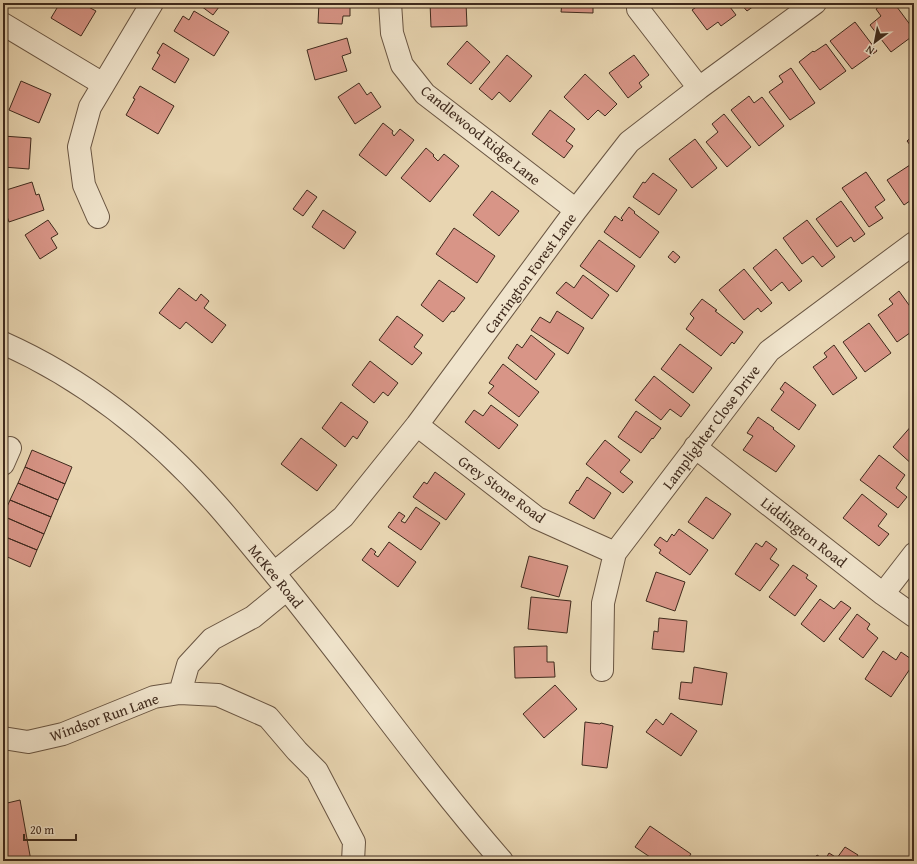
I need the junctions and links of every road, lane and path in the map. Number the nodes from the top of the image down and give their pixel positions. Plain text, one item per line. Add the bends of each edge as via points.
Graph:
1 (152, 3) edge
2 (390, 3) edge
3 (815, 3) edge
4 (638, 9) dead end
5 (3, 24) edge
6 (103, 84) junction
7 (699, 88) junction
8 (576, 210) junction
9 (98, 217) dead end
10 (914, 243) edge
11 (3, 343) edge
12 (417, 425) junction
13 (696, 447) junction
14 (615, 553) junction
15 (914, 554) edge
16 (281, 581) junction
17 (883, 594) junction
18 (914, 616) edge
19 (602, 670) dead end
20 (180, 693) junction
21 (3, 738) edge
22 (353, 861) edge
23 (502, 861) edge

1 - 6 street
2 - 8 street, Candlewood Ridge Lane via 392,34 402,65 425,94
3 - 7 street, Carrington Forest Lane
4 - 7 street
5 - 6 street
6 - 9 street via 90,107 79,147 84,185
7 - 8 street, Carrington Forest Lane via 629,142
8 - 12 street, Carrington Forest Lane
10 - 13 street, Lamplighter Close Drive via 769,351
11 - 16 street, McKee Road via 25,353 96,395 148,436 217,504
12 - 14 street, Grey Stone Road via 537,518
12 - 16 street, Carrington Forest Lane via 343,517
13 - 14 street, Lamplighter Close Drive
13 - 17 street, Liddington Road
14 - 19 street, Lamplighter Close Drive via 603,603
15 - 17 street
16 - 20 street, Carrington Forest Lane via 253,617 212,639 188,666
16 - 23 street, McKee Road via 450,800
17 - 18 street, Liddington Road
20 - 21 street, Windsor Run Lane via 154,697 63,734 28,742
20 - 22 street, Windsor Run Lane via 218,695 268,717 317,771 354,842

